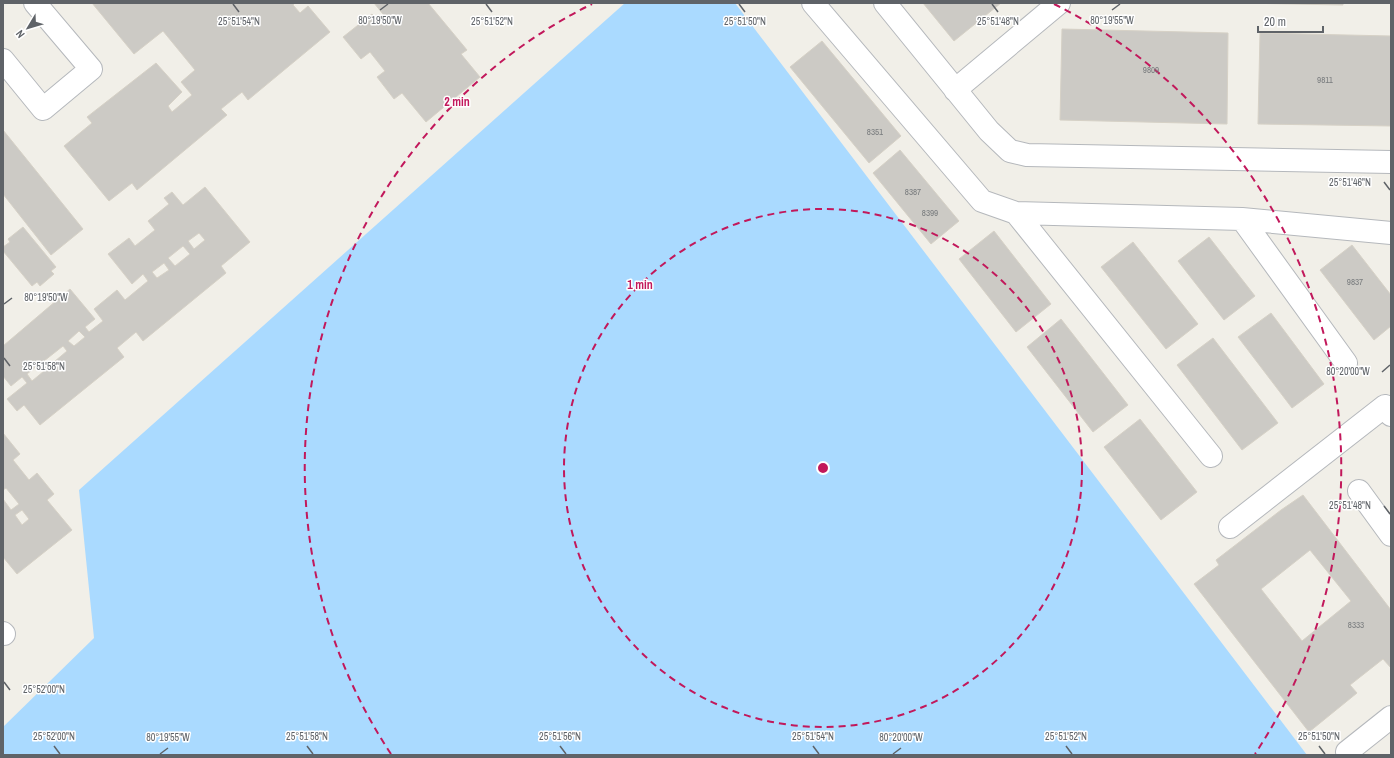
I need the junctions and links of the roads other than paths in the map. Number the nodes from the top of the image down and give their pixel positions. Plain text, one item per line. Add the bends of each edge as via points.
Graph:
1 (35, 3) edge
2 (813, 3) edge
3 (885, 3) edge
4 (1059, 3) edge
5 (3, 60) edge
6 (955, 90) junction
7 (1391, 162) edge
8 (1016, 213) junction
9 (1242, 219) junction
10 (1391, 233) edge
11 (1346, 363) dead end
12 (1391, 415) edge
13 (1211, 456) dead end
14 (1359, 491) dead end
15 (1230, 527) dead end
16 (1391, 535) edge
17 (1391, 717) edge
18 (1347, 752) dead end

1 - 5 lane via 92,69 43,109
2 - 8 lane via 982,201
3 - 6 lane
4 - 6 lane
6 - 7 lane via 989,131 1010,151 1028,156
8 - 9 lane
8 - 13 lane
9 - 10 lane
9 - 11 lane
12 - 15 lane via 1385,406
14 - 16 lane
17 - 18 lane

